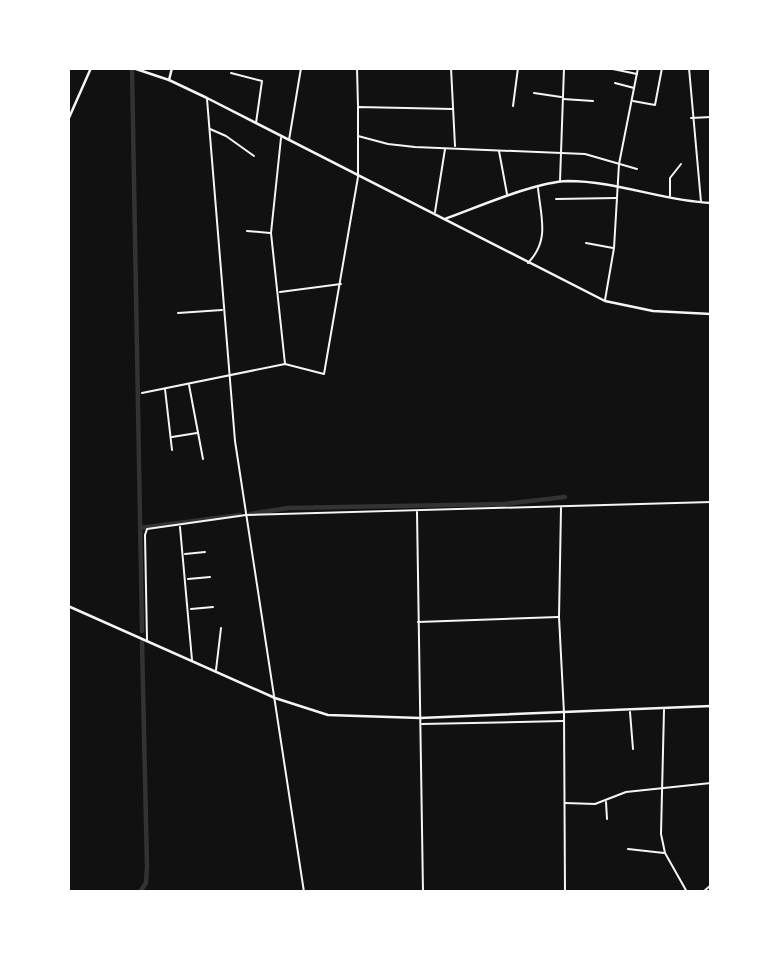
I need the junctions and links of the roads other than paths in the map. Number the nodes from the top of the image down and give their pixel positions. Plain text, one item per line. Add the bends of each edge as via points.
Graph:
1 (91, 68) edge
2 (172, 68) edge
3 (301, 68) edge
4 (357, 68) edge
5 (451, 68) edge
6 (518, 68) edge
7 (564, 68) edge
8 (608, 68) edge
9 (638, 68) edge
10 (662, 68) edge
11 (689, 68) edge
12 (135, 69) edge
13 (231, 73) dead end
14 (637, 74) junction
15 (169, 79) junction
16 (615, 83) dead end
17 (622, 85) junction
18 (635, 88) junction
19 (620, 91) dead end
20 (534, 93) dead end
21 (207, 98) junction
22 (562, 98) junction
23 (593, 101) dead end
24 (632, 101) junction
25 (513, 106) dead end
26 (358, 107) junction
27 (453, 108) junction
28 (711, 117) edge
29 (691, 118) junction
30 (68, 120) edge
31 (256, 124) junction
32 (209, 129) junction
33 (358, 136) junction
34 (281, 137) junction
35 (288, 141) junction
36 (455, 147) junction
37 (445, 148) junction
38 (499, 150) junction
39 (560, 152) junction
40 (254, 156) dead end
41 (619, 164) junction
42 (681, 164) dead end
43 (637, 169) dead end
44 (358, 177) junction
45 (560, 182) junction
46 (619, 186) junction
47 (538, 188) junction
48 (670, 196) junction
49 (507, 197) junction
50 (618, 198) junction
51 (556, 199) dead end
52 (701, 203) junction
53 (711, 203) edge
54 (434, 214) junction
55 (444, 219) junction
56 (247, 230) dead end
57 (271, 233) junction
58 (586, 243) dead end
59 (614, 248) junction
60 (528, 263) junction
61 (342, 284) junction
62 (279, 292) junction
63 (605, 301) junction
64 (223, 310) junction
65 (178, 313) dead end
66 (711, 314) edge
67 (285, 364) junction
68 (228, 375) junction
69 (189, 384) junction
70 (164, 388) junction
71 (142, 393) dead end
72 (198, 433) junction
73 (170, 437) junction
74 (172, 450) dead end
75 (203, 459) dead end
76 (711, 502) edge
77 (561, 508) junction
78 (416, 512) junction
79 (246, 515) junction
80 (180, 526) junction
81 (205, 552) dead end
82 (184, 554) junction
83 (210, 577) dead end
84 (187, 579) junction
85 (68, 606) edge
86 (213, 607) dead end
87 (190, 609) junction
88 (559, 617) junction
89 (418, 622) junction
90 (221, 628) dead end
91 (147, 640) junction
92 (192, 660) junction
93 (216, 671) junction
94 (275, 698) junction
95 (711, 706) edge
96 (664, 709) junction
97 (630, 710) junction
98 (564, 713) junction
99 (420, 718) junction
100 (564, 720) junction
101 (421, 724) junction
102 (633, 750) dead end
103 (711, 783) edge
104 (661, 788) junction
105 (606, 801) junction
106 (564, 803) junction
107 (607, 819) dead end
108 (628, 849) dead end
109 (665, 853) junction
110 (711, 885) edge
111 (707, 890) edge
112 (304, 892) edge
113 (423, 892) edge
114 (565, 892) edge
115 (687, 892) edge
116 (703, 892) edge

1 - 30 street
2 - 15 street
3 - 35 street
4 - 26 street
5 - 27 street
6 - 25 street
7 - 22 street
8 - 14 street
9 - 14 street
10 - 24 street via 655,106
11 - 29 street
12 - 15 street
13 - 31 street via 262,81
14 - 18 street
15 - 21 street
16 - 17 street
17 - 18 street
17 - 19 street
18 - 24 street
20 - 22 street
21 - 31 street
21 - 32 street
22 - 23 street
22 - 39 street
24 - 41 street
26 - 27 street
26 - 33 street
27 - 36 street
28 - 29 street
29 - 52 street
31 - 34 street
32 - 40 street
32 - 64 street
33 - 37 street via 388,144
33 - 44 street
34 - 35 street
34 - 57 street
35 - 44 street
36 - 37 street
36 - 38 street
37 - 54 street
38 - 39 street
38 - 49 street
39 - 41 street
39 - 45 street
41 - 43 street
41 - 46 street
42 - 48 street via 670,178
44 - 54 street
44 - 61 street
45 - 46 street
45 - 47 street
46 - 48 street
46 - 50 street
47 - 49 street
47 - 60 street via 542,241
48 - 52 street
49 - 55 street
50 - 51 street
50 - 59 street
52 - 53 street
54 - 55 street
55 - 60 street
56 - 57 street
57 - 62 street
58 - 59 street
59 - 63 street
60 - 63 street
61 - 62 street
61 - 67 street via 324,374
62 - 67 street
63 - 66 street via 632,308
64 - 65 street
64 - 68 street
67 - 68 street
68 - 69 street
68 - 79 street
69 - 70 street
69 - 72 street
70 - 71 street
70 - 73 street
72 - 73 street
72 - 75 street
73 - 74 street
76 - 77 street
77 - 78 street
77 - 88 street
78 - 79 street
78 - 89 street
79 - 80 street
79 - 94 street
80 - 82 street
80 - 91 street via 145,532
81 - 82 street
82 - 84 street
83 - 84 street
84 - 87 street
85 - 91 street
86 - 87 street
87 - 92 street
88 - 89 street
88 - 98 street
89 - 99 street
90 - 93 street
91 - 92 street
92 - 93 street
93 - 94 street
94 - 99 street via 328,715
94 - 112 street
95 - 96 street
96 - 97 street
96 - 104 street
97 - 98 street
97 - 102 street
98 - 99 street
98 - 100 street
99 - 101 street
100 - 101 street
100 - 106 street
101 - 113 street
103 - 104 street
104 - 105 street via 626,792
104 - 109 street via 660,834
105 - 106 street
105 - 107 street
106 - 114 street
108 - 109 street
109 - 115 street
110 - 111 street
111 - 116 street

